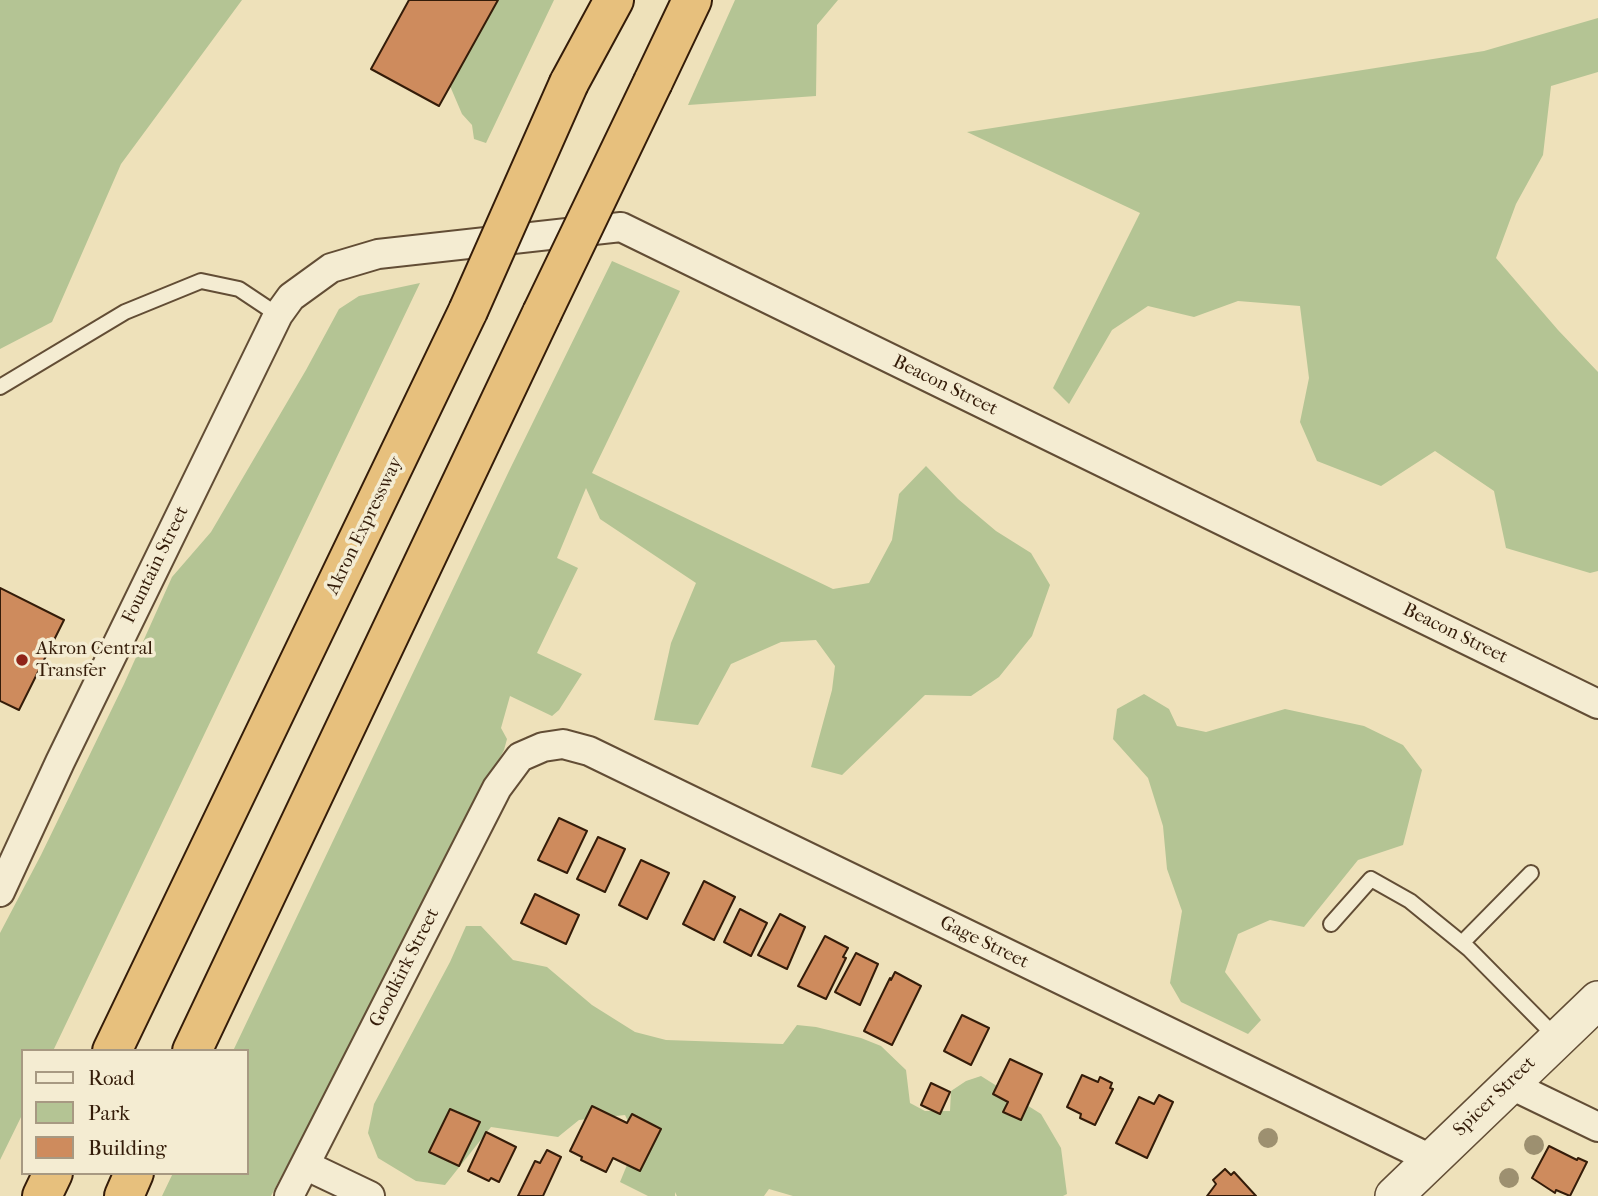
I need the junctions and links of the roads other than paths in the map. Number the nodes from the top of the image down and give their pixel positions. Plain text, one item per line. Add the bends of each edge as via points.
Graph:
1 (614, 0) edge
2 (692, 0) edge
3 (278, 315) junction
4 (0, 387) edge
5 (1598, 704) edge
6 (534, 751) joint
7 (1531, 873) dead end
8 (0, 892) edge
9 (1331, 924) dead end
10 (1462, 943) junction
11 (1598, 1000) edge
12 (1557, 1038) junction
13 (113, 1049) edge
14 (193, 1049) edge
15 (1509, 1084) junction
16 (1598, 1127) edge
17 (1431, 1159) junction
18 (305, 1165) junction
19 (52, 1175) edge
20 (133, 1175) edge
21 (42, 1196) edge
22 (124, 1196) edge
23 (289, 1196) edge
24 (370, 1196) edge
25 (1394, 1196) edge

1 - 13 highway, Akron Expressway, bridge via 569,83 468,311
2 - 14 highway, bridge
3 - 4 lane via 239,289 201,281 125,312
3 - 5 street, Beacon Street via 291,297 331,268 378,254 621,227
3 - 8 street, Fountain Street
6 - 17 street, Gage Street via 563,744 589,751
6 - 18 street, Goodkirk Street via 520,757 497,788
7 - 10 lane
9 - 10 lane via 1371,879 1410,901
10 - 12 lane
11 - 12 street, Spicer Street
12 - 15 street, Spicer Street
15 - 16 street
15 - 17 street, Spicer Street
17 - 25 street, Spicer Street
18 - 23 street, Goodkirk Street
18 - 24 street
19 - 21 highway
20 - 22 highway

